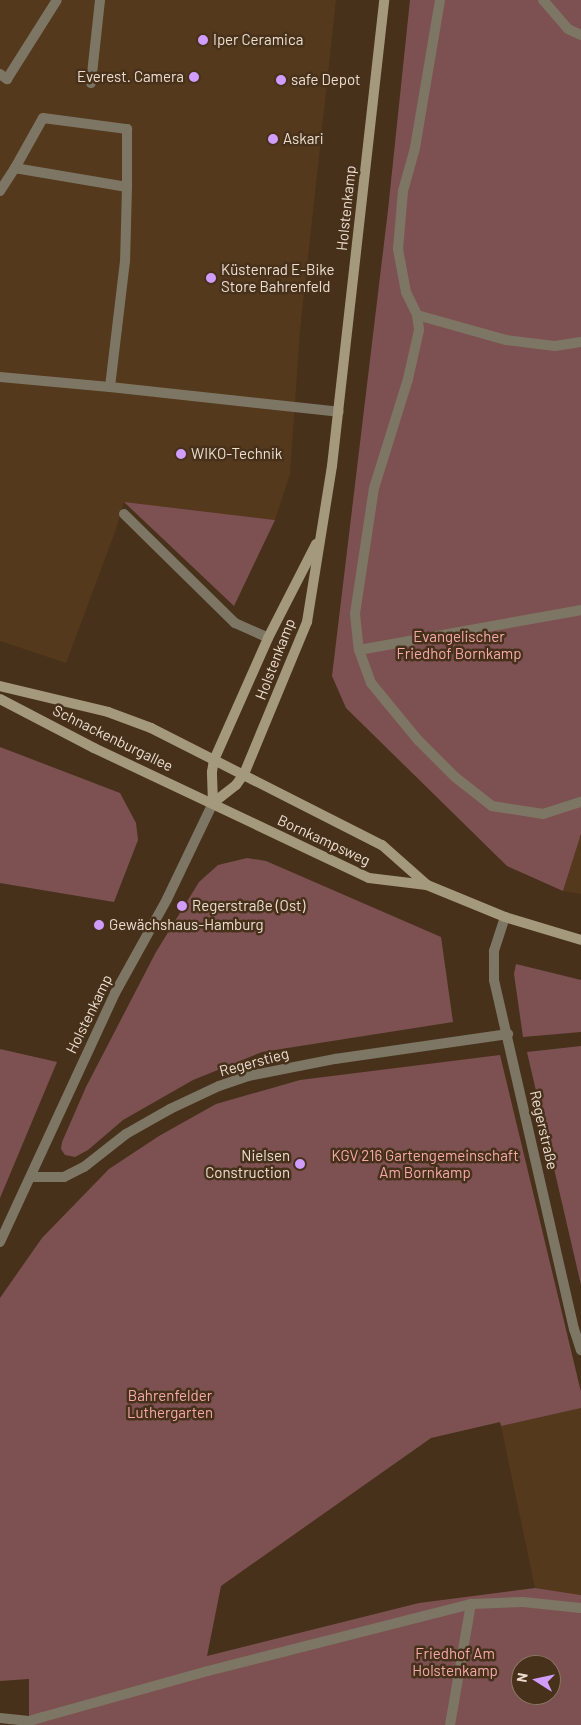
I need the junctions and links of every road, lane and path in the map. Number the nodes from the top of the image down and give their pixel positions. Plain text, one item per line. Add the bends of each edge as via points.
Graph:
1 (58, 0) edge
2 (100, 0) edge
3 (384, 0) edge
4 (440, 0) edge
5 (543, 0) edge
6 (581, 35) edge
7 (0, 74) edge
8 (91, 83) dead end
9 (15, 168) junction
10 (127, 187) junction
11 (0, 190) edge
12 (417, 315) junction
13 (581, 342) edge
14 (0, 377) edge
15 (110, 387) junction
16 (339, 412) junction
17 (124, 514) dead end
18 (320, 537) junction
19 (581, 610) edge
20 (268, 638) junction
21 (359, 650) junction
22 (0, 686) edge
23 (0, 699) edge
24 (214, 760) junction
25 (244, 774) junction
26 (581, 802) edge
27 (213, 804) junction
28 (427, 886) junction
29 (505, 917) junction
30 (581, 940) edge
31 (508, 1034) junction
32 (31, 1176) junction
33 (0, 1242) edge
34 (581, 1350) edge
35 (471, 1604) junction
36 (581, 1608) edge
37 (0, 1718) edge
38 (42, 1721) edge
39 (450, 1725) edge

1 - 7 street via 7,79
2 - 8 street
3 - 16 main road, Holstenkamp
4 - 12 street via 415,148 403,191 398,249 406,292
5 - 6 street via 568,29
9 - 10 street
9 - 10 street via 43,118 127,129
9 - 11 street
10 - 15 street via 125,261
12 - 13 street via 506,340 555,346
12 - 21 street via 419,330 415,352 374,488 356,614
14 - 15 street
15 - 16 street
16 - 18 main road, Holstenkamp
17 - 20 street via 234,623
18 - 20 main road, Holstenkamp
18 - 25 main road, Holstenkamp via 307,622
19 - 21 street
20 - 24 main road, Holstenkamp
21 - 26 street via 371,683 418,740 455,777 492,806 543,814
22 - 24 main road, Schnackenburgallee via 108,712 151,728
23 - 27 main road, Schnackenburgallee
24 - 25 main road, Schnackenburgallee
24 - 27 main road, Holstenkamp
25 - 27 main road, Holstenkamp via 236,786
25 - 28 main road, Bornkampsweg via 382,845
27 - 28 main road, Bornkampsweg via 369,878
27 - 32 street, Holstenkamp via 167,899 115,993
28 - 29 main road, Bornkampsweg
29 - 30 main road, Bornkampsweg
29 - 31 street, Regerstraße via 494,951 494,980
31 - 32 street, Regerstieg via 335,1059 248,1076 170,1109 126,1134 84,1167 64,1177
31 - 34 street, Regerstraße
32 - 33 street, Holstenkamp
35 - 36 street via 523,1602
35 - 38 street via 208,1670
35 - 39 street
37 - 38 street

